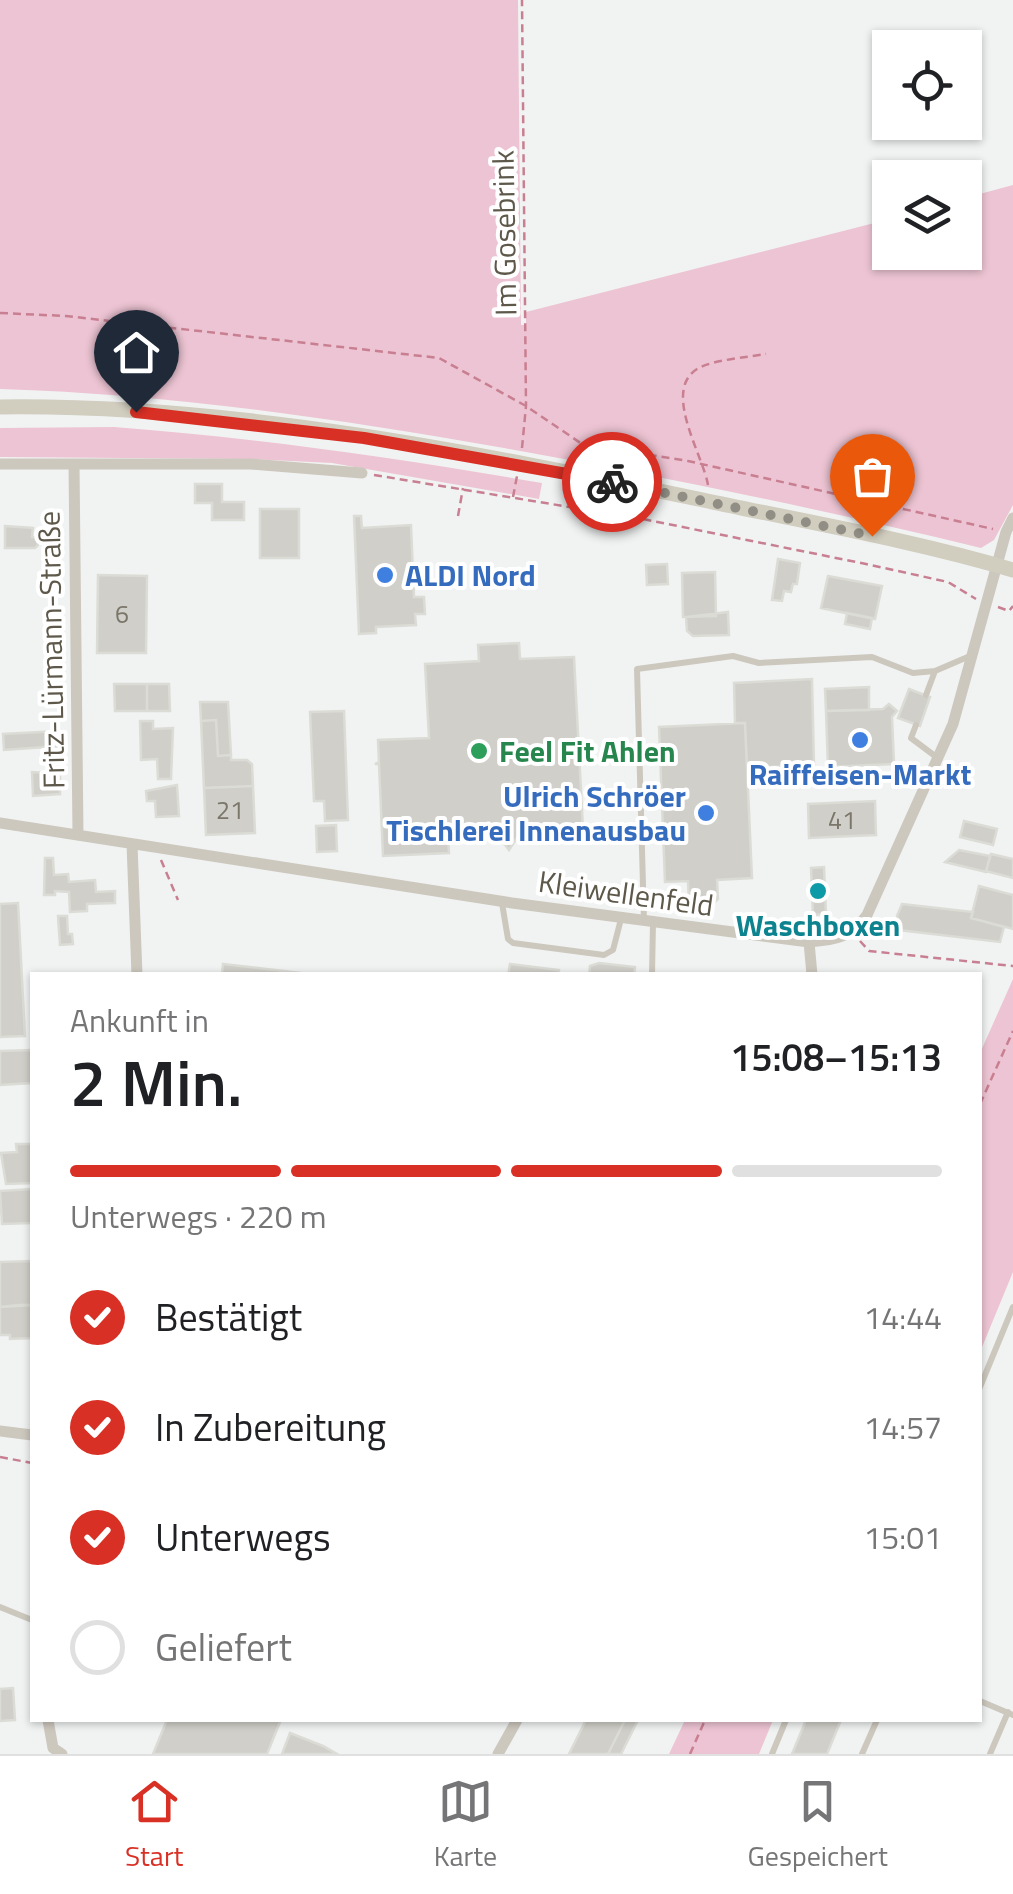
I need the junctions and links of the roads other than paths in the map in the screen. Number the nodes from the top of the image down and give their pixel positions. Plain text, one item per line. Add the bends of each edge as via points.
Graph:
1 (0, 407) edge
2 (0, 464) edge
3 (74, 464) junction
4 (362, 473) road end
5 (1013, 518) edge
6 (1005, 568) edge
7 (975, 654) junction
8 (935, 671) junction
9 (926, 695) dead end
10 (916, 724) dead end
11 (939, 759) junction
12 (0, 823) edge
13 (78, 835) junction
14 (132, 844) junction
15 (502, 902) junction
16 (621, 918) junction
17 (649, 922) junction
18 (809, 942) junction
19 (137, 972) edge
20 (652, 972) edge
21 (812, 972) edge
22 (1013, 1307) edge
23 (982, 1382) edge
24 (0, 1432) edge
25 (30, 1435) edge
26 (0, 1606) edge
27 (30, 1619) edge
28 (982, 1702) edge
29 (1013, 1704) edge
30 (1010, 1713) edge
31 (48, 1722) edge
32 (517, 1722) edge
33 (785, 1722) edge
34 (876, 1722) edge
35 (53, 1752) edge
36 (498, 1754) edge
37 (772, 1754) edge
38 (862, 1754) edge
39 (990, 1754) edge

1 - 6 main road via 244,422 520,464
2 - 3 street
3 - 4 street via 251,464
3 - 13 street, Fritz-Lürmann-Straße
5 - 6 street
6 - 7 street
7 - 8 lane
7 - 11 street
8 - 9 lane
8 - 17 lane via 913,673 872,656 759,663 733,656 637,669
10 - 11 lane via 911,738
11 - 18 street, Kleiwellenfeld via 868,914 854,933
12 - 13 street, Kleiwellenfeld
13 - 14 street, Kleiwellenfeld
14 - 15 street, Kleiwellenfeld
14 - 19 street
15 - 16 street, Kleiwellenfeld
15 - 16 lane via 514,944 604,955 613,950
16 - 17 street, Kleiwellenfeld
17 - 18 street, Kleiwellenfeld
17 - 20 lane
18 - 21 street
22 - 23 lane
24 - 25 street
26 - 27 lane
28 - 30 lane
29 - 30 lane
30 - 39 lane
31 - 35 street
32 - 36 street
33 - 37 lane
34 - 38 lane

